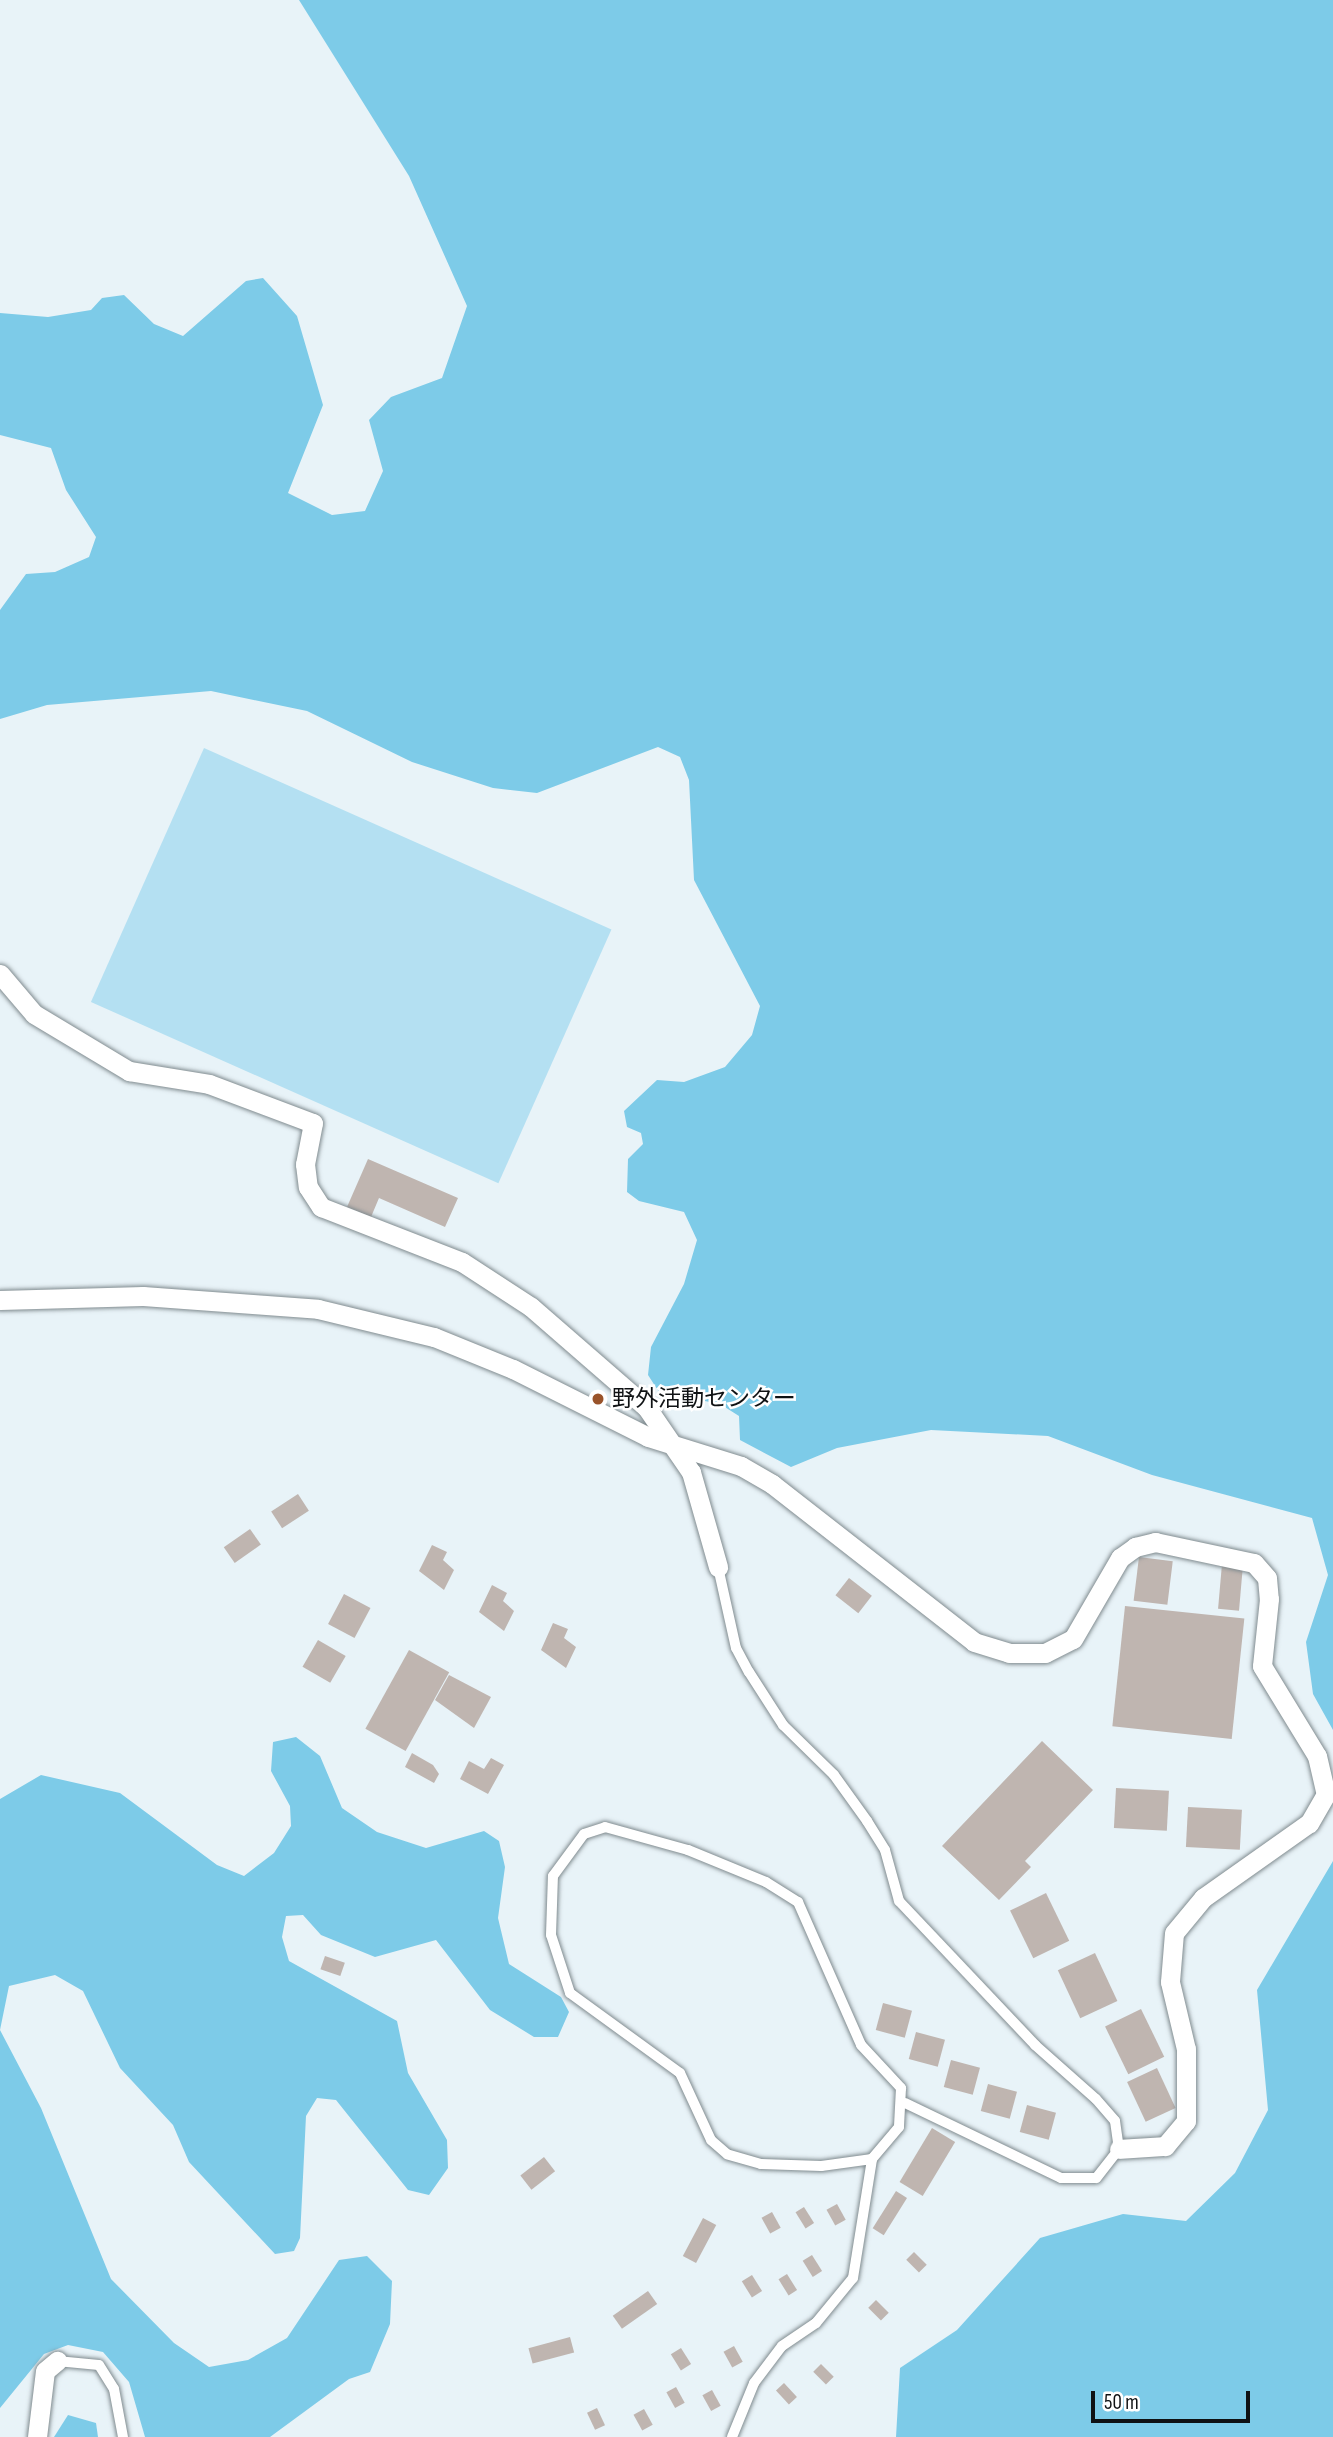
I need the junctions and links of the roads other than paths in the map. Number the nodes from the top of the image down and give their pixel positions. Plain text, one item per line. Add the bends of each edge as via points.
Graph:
1 (0, 974) edge
2 (0, 1300) edge
3 (673, 1444) junction
4 (718, 1567) joint
5 (905, 2103) junction
6 (1119, 2149) junction
7 (872, 2159) junction
8 (57, 2361) joint
9 (37, 2437) edge
10 (123, 2437) edge
11 (732, 2437) edge

1 - 3 street via 34,1014 128,1071 209,1084 313,1123 305,1164 308,1187 321,1208 462,1262 531,1307 647,1408
2 - 3 street via 143,1296 318,1309 513,1368
3 - 4 street via 691,1472
3 - 6 street via 772,1484 952,1627 1009,1653 1045,1653 1073,1639 1121,1558 1135,1547 1155,1542 1238,1555 1267,1578 1262,1666 1317,1756 1326,1794 1308,1823 1203,1898 1174,1933 1170,1982 1186,2049 1186,2121 1165,2146
4 - 6 lane via 736,1648 783,1725 834,1775 867,1821 885,1850 898,1901 1035,2045 1096,2099 1115,2121
5 - 6 lane via 1061,2178 1097,2178
5 - 7 lane via 899,2127
5 - 7 lane via 901,2088 861,2045 806,1916 785,1890 634,1831 604,1827 583,1834 565,1852 553,1876 551,1935 570,1993 680,2073 711,2140 727,2154 761,2164 821,2166
7 - 11 lane via 853,2278 816,2323 782,2346 754,2383
8 - 9 street via 45,2371
8 - 10 lane via 99,2365 114,2389

